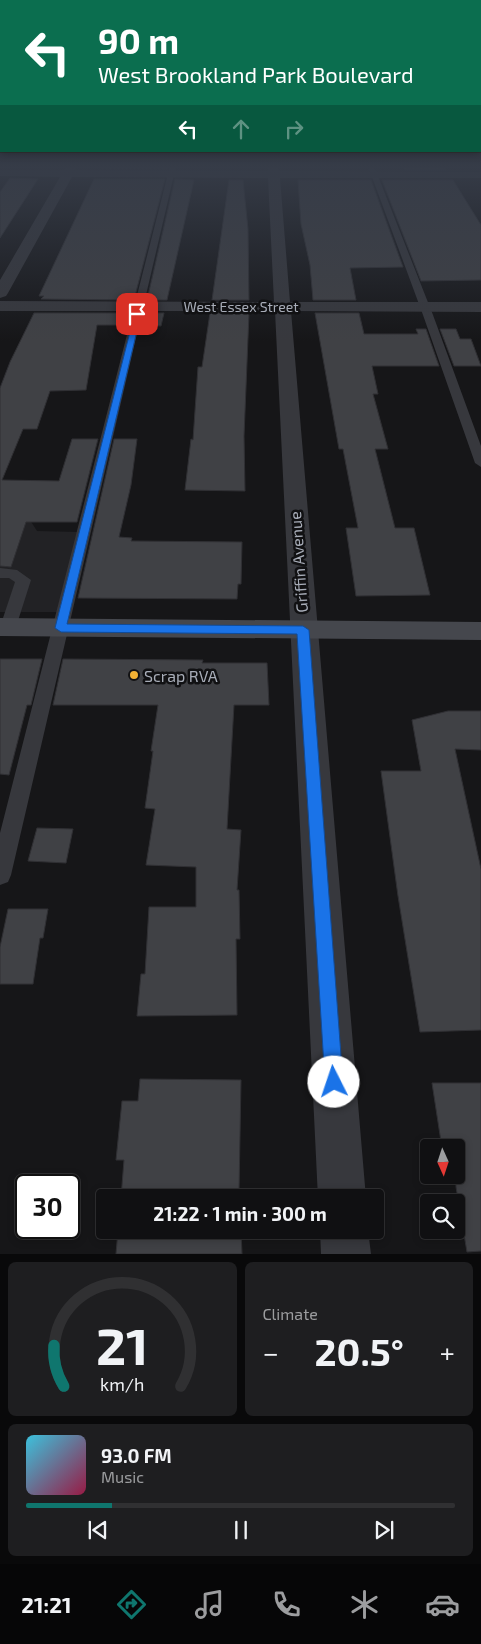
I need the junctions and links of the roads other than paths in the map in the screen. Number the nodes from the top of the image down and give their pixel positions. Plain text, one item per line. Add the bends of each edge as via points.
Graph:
1 (39, 225) edge
2 (159, 225) edge
3 (277, 225) edge
4 (393, 225) edge
5 (0, 293) edge
6 (0, 306) edge
7 (139, 306) junction
8 (283, 306) junction
9 (425, 307) junction
10 (481, 307) edge
11 (481, 464) edge
12 (0, 573) edge
13 (4, 627) edge
14 (61, 628) junction
15 (303, 630) junction
16 (481, 631) edge
17 (0, 876) edge
18 (341, 1189) edge
19 (345, 1239) edge
20 (346, 1254) edge

1 - 5 street
2 - 7 lane
3 - 8 street, Griffin Avenue
4 - 9 lane
6 - 7 street, West Essex Street
7 - 8 street, West Essex Street
7 - 14 lane
8 - 9 street, West Essex Street
8 - 15 street, Griffin Avenue
9 - 10 street, West Essex Street
9 - 11 lane
12 - 13 lane via 12,573 23,580
13 - 14 main road
14 - 15 main road
14 - 17 lane
15 - 16 main road
15 - 18 street, Griffin Avenue
19 - 20 street

